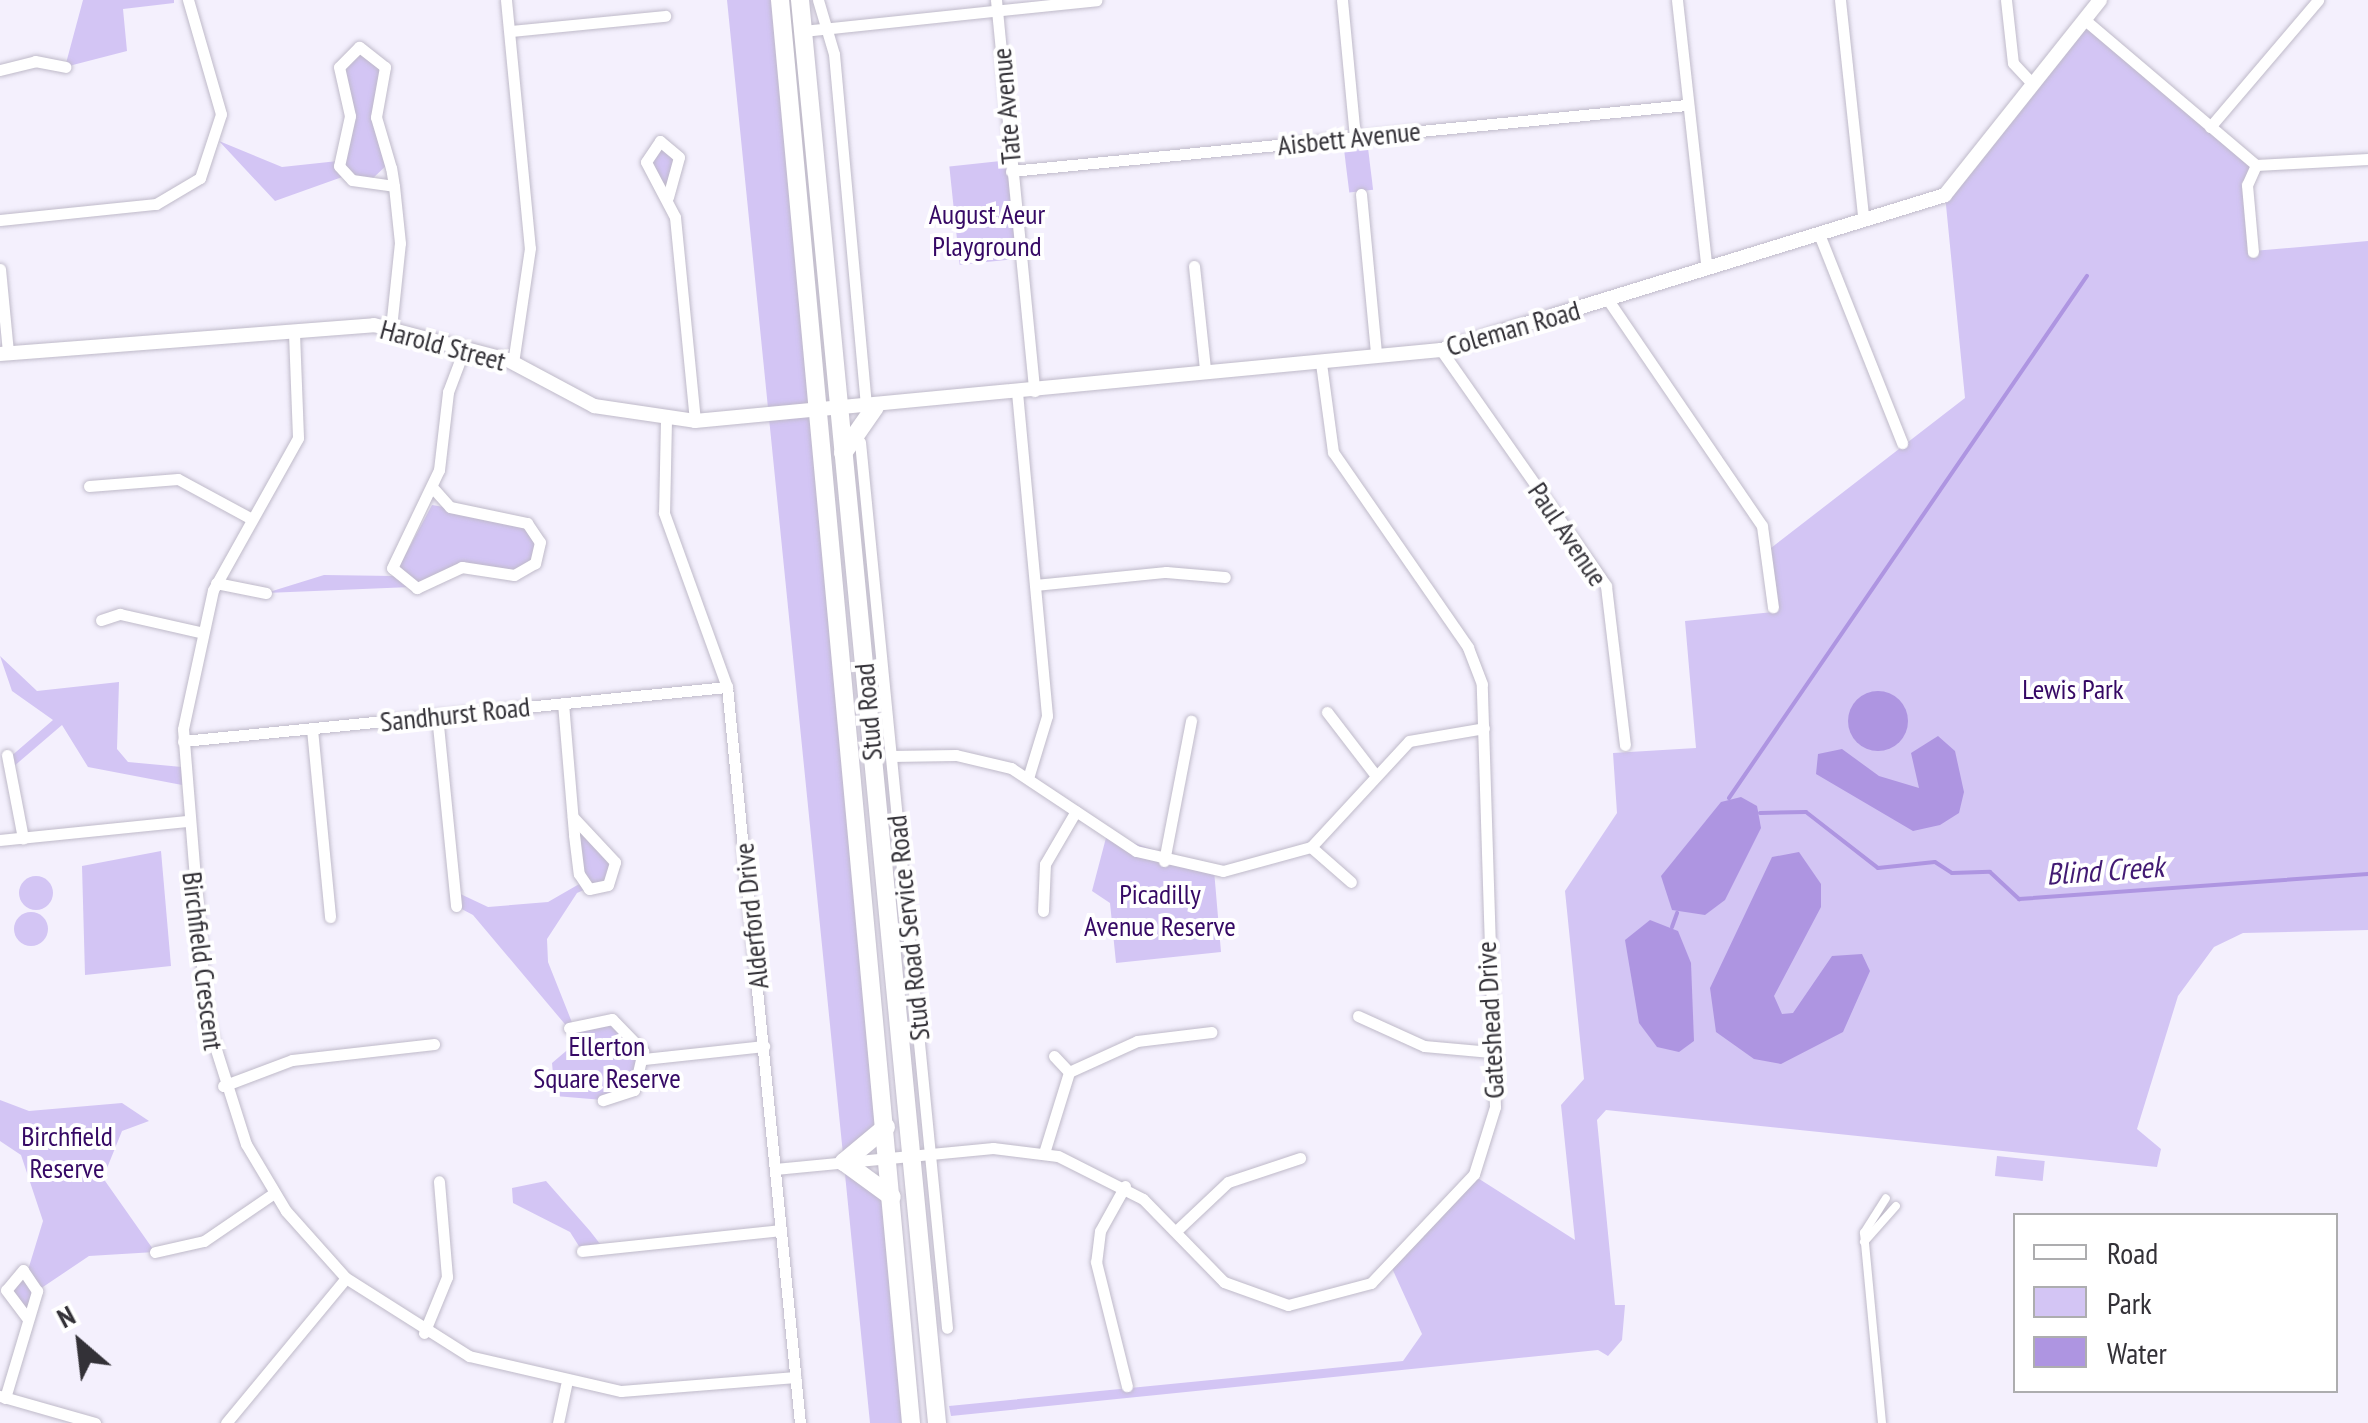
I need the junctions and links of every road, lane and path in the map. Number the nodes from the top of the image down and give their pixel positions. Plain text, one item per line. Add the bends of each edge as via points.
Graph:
1 (188, 0) edge
2 (506, 0) edge
3 (780, 0) edge
4 (800, 0) edge
5 (818, 0) edge
6 (1096, 0) edge
7 (1342, 0) edge
8 (1677, 0) edge
9 (1840, 0) edge
10 (2006, 0) edge
11 (2100, 0) edge
12 (2318, 0) edge
13 (997, 5) edge
14 (665, 16) dead end
15 (2085, 20) junction
16 (826, 29) junction
17 (511, 31) junction
18 (803, 31) junction
19 (65, 67) dead end
20 (0, 70) edge
21 (2031, 82) junction
22 (1687, 105) junction
23 (2210, 127) junction
24 (1355, 138) junction
25 (2368, 159) edge
26 (390, 162) junction
27 (2256, 165) junction
28 (1012, 171) junction
29 (371, 180) junction
30 (394, 186) junction
31 (1361, 194) dead end
32 (668, 197) junction
33 (1863, 215) junction
34 (0, 220) edge
35 (1818, 234) junction
36 (2253, 252) dead end
37 (1706, 264) junction
38 (1194, 266) dead end
39 (0, 269) edge
40 (1608, 300) junction
41 (390, 328) junction
42 (294, 333) junction
43 (465, 347) junction
44 (1441, 350) junction
45 (1376, 352) junction
46 (4, 353) edge
47 (512, 363) junction
48 (1322, 363) junction
49 (1205, 369) junction
50 (1034, 391) junction
51 (1017, 392) junction
52 (871, 407) junction
53 (840, 410) junction
54 (817, 412) junction
55 (666, 420) junction
56 (695, 421) junction
57 (860, 442) dead end
58 (1902, 443) dead end
59 (850, 463) junction
60 (89, 486) dead end
61 (432, 487) junction
62 (443, 504) junction
63 (419, 509) junction
64 (248, 517) junction
65 (1225, 577) dead end
66 (216, 583) junction
67 (1035, 585) junction
68 (266, 593) dead end
69 (1773, 607) dead end
70 (100, 620) dead end
71 (200, 632) junction
72 (727, 687) junction
73 (563, 704) junction
74 (1327, 712) dead end
75 (437, 715) junction
76 (1191, 721) dead end
77 (1484, 728) junction
78 (312, 729) junction
79 (183, 741) junction
80 (1625, 745) dead end
81 (7, 755) dead end
82 (891, 756) junction
83 (1373, 772) junction
84 (1029, 776) junction
85 (1076, 811) junction
86 (573, 817) junction
87 (186, 822) junction
88 (23, 838) junction
89 (0, 840) edge
90 (1311, 847) junction
91 (1164, 861) junction
92 (1352, 882) dead end
93 (456, 906) dead end
94 (1042, 911) dead end
95 (330, 917) dead end
96 (1358, 1016) dead end
97 (569, 1028) dead end
98 (1210, 1032) dead end
99 (434, 1044) dead end
100 (764, 1046) junction
101 (1492, 1052) junction
102 (1054, 1056) dead end
103 (644, 1058) junction
104 (1069, 1072) junction
105 (223, 1086) junction
106 (603, 1100) dead end
107 (886, 1127) junction
108 (1044, 1153) junction
109 (921, 1155) junction
110 (889, 1158) junction
111 (1300, 1158) dead end
112 (844, 1162) junction
113 (775, 1169) junction
114 (439, 1181) dead end
115 (1125, 1186) junction
116 (274, 1193) junction
117 (892, 1198) junction
118 (1886, 1198) dead end
119 (1896, 1206) dead end
120 (781, 1230) junction
121 (1176, 1232) junction
122 (1864, 1242) junction
123 (582, 1250) dead end
124 (155, 1252) dead end
125 (346, 1278) junction
126 (27, 1318) dead end
127 (947, 1328) dead end
128 (424, 1333) junction
129 (796, 1377) junction
130 (566, 1385) junction
131 (1128, 1386) dead end
132 (3, 1397) edge
133 (95, 1423) edge
134 (226, 1423) edge
135 (558, 1423) edge
136 (800, 1423) edge
137 (911, 1423) edge
138 (937, 1423) edge
139 (1882, 1423) edge

1 - 34 street via 221,114 200,178 156,204
2 - 17 street
3 - 54 main road, Stud Road
4 - 18 main road, Stud Road
5 - 16 street
6 - 13 street
7 - 24 street
8 - 22 street
9 - 33 street
10 - 21 street via 2013,63
11 - 15 street, Coleman Road
12 - 23 street
13 - 16 street
13 - 28 street, Tate Avenue
14 - 17 street
15 - 21 street, Coleman Road
15 - 23 street
16 - 18 street
16 - 52 street
17 - 47 street via 530,269
18 - 53 main road, Stud Road
19 - 20 street via 35,61
21 - 33 street, Coleman Road via 1956,188
22 - 24 street, Aisbett Avenue
22 - 37 street
23 - 27 street
24 - 28 street, Aisbett Avenue
25 - 27 street
26 - 29 street
26 - 29 street via 376,110 384,62 359,46 340,67 350,106 338,162 349,179
26 - 30 street
27 - 36 street via 2246,186
28 - 50 street, Tate Avenue
29 - 30 street
30 - 41 street via 401,258
31 - 45 street
32 - 32 street via 646,167 660,140 679,157
32 - 56 street
33 - 35 street, Coleman Road
35 - 37 street, Coleman Road
35 - 58 street
37 - 40 street, Coleman Road
38 - 49 street
39 - 46 street
40 - 44 street, Coleman Road
40 - 69 street via 1762,526
41 - 42 street, Harold Street via 320,323
41 - 43 street, Harold Street
42 - 46 street, Harold Street
42 - 64 street, Birchfield Crescent via 298,438
43 - 47 street, Harold Street
43 - 61 street
44 - 45 street, Coleman Road
44 - 80 street, Paul Avenue via 1606,586
45 - 48 street, Coleman Road
47 - 55 street, Harold Street via 582,402
48 - 49 street, Coleman Road
48 - 77 street, Gateshead Drive via 1332,452 1468,646
49 - 50 street, Coleman Road
50 - 51 street, Coleman Road
51 - 52 street, Coleman Road
51 - 67 street
52 - 53 street, Coleman Road
52 - 59 main road
53 - 54 street, Coleman Road
53 - 59 main road, Stud Road
54 - 56 street, Harold Street
54 - 107 main road, Stud Road
55 - 56 street, Harold Street
55 - 72 street, Alderford Drive via 664,513
57 - 59 street, Stud Road Service Road
59 - 82 street, Stud Road Service Road
59 - 109 main road, Stud Road
60 - 64 street via 178,478
61 - 62 street
61 - 63 street
62 - 63 street
62 - 63 street via 526,523 540,542 537,560 514,575 468,566 408,586 391,560
64 - 66 street, Birchfield Crescent
65 - 67 street via 1166,572
66 - 68 street
66 - 71 street, Birchfield Crescent
67 - 84 street via 1046,716
70 - 71 street via 120,614
71 - 79 street, Birchfield Crescent
72 - 73 street, Sandhurst Road
72 - 100 street, Alderford Drive
73 - 75 street, Sandhurst Road
73 - 86 street
74 - 83 street
75 - 78 street, Sandhurst Road
75 - 93 street
76 - 91 street
77 - 83 street via 1418,736
77 - 101 street, Gateshead Drive
78 - 79 street, Sandhurst Road
78 - 95 street
79 - 87 street, Birchfield Crescent
81 - 88 street
82 - 84 street via 956,755
82 - 109 street, Stud Road Service Road
83 - 90 street
84 - 85 street
85 - 91 street
85 - 94 street via 1045,864
86 - 86 street via 617,867 603,888 580,880
87 - 88 street
87 - 105 street, Birchfield Crescent
88 - 89 street
90 - 91 street via 1246,869
90 - 92 street
96 - 101 street via 1424,1046
97 - 103 street via 612,1020
98 - 104 street via 1137,1041
99 - 105 street via 292,1060
100 - 103 street
100 - 113 street, Alderford Drive
101 - 121 street, Gateshead Drive via 1494,1116 1482,1160 1371,1283 1318,1303 1262,1300 1215,1276
102 - 104 street
103 - 106 street via 630,1095
104 - 108 street
105 - 116 street, Birchfield Crescent
107 - 110 main road, Stud Road
107 - 112 main road
108 - 109 street, Gateshead Drive
108 - 115 street, Gateshead Drive
109 - 110 street, Gateshead Drive
109 - 127 street, Stud Road Service Road
109 - 138 main road, Stud Road
110 - 112 street, Gateshead Drive
110 - 117 main road, Stud Road
111 - 121 street via 1239,1176
112 - 113 street, Gateshead Drive
112 - 117 main road
113 - 120 street, Alderford Drive
114 - 128 street via 447,1277
115 - 121 street, Gateshead Drive
115 - 131 street via 1100,1230 1096,1262
116 - 124 street via 204,1241
116 - 125 street, Birchfield Crescent
117 - 137 main road, Stud Road
118 - 122 street
119 - 122 street
120 - 123 street
120 - 129 street, Alderford Drive
122 - 139 street
125 - 128 street, Birchfield Crescent
125 - 134 street
126 - 132 street
128 - 130 street, Birchfield Crescent
129 - 130 street, Birchfield Crescent via 654,1390
129 - 136 street, Alderford Drive
130 - 135 street
132 - 133 street

